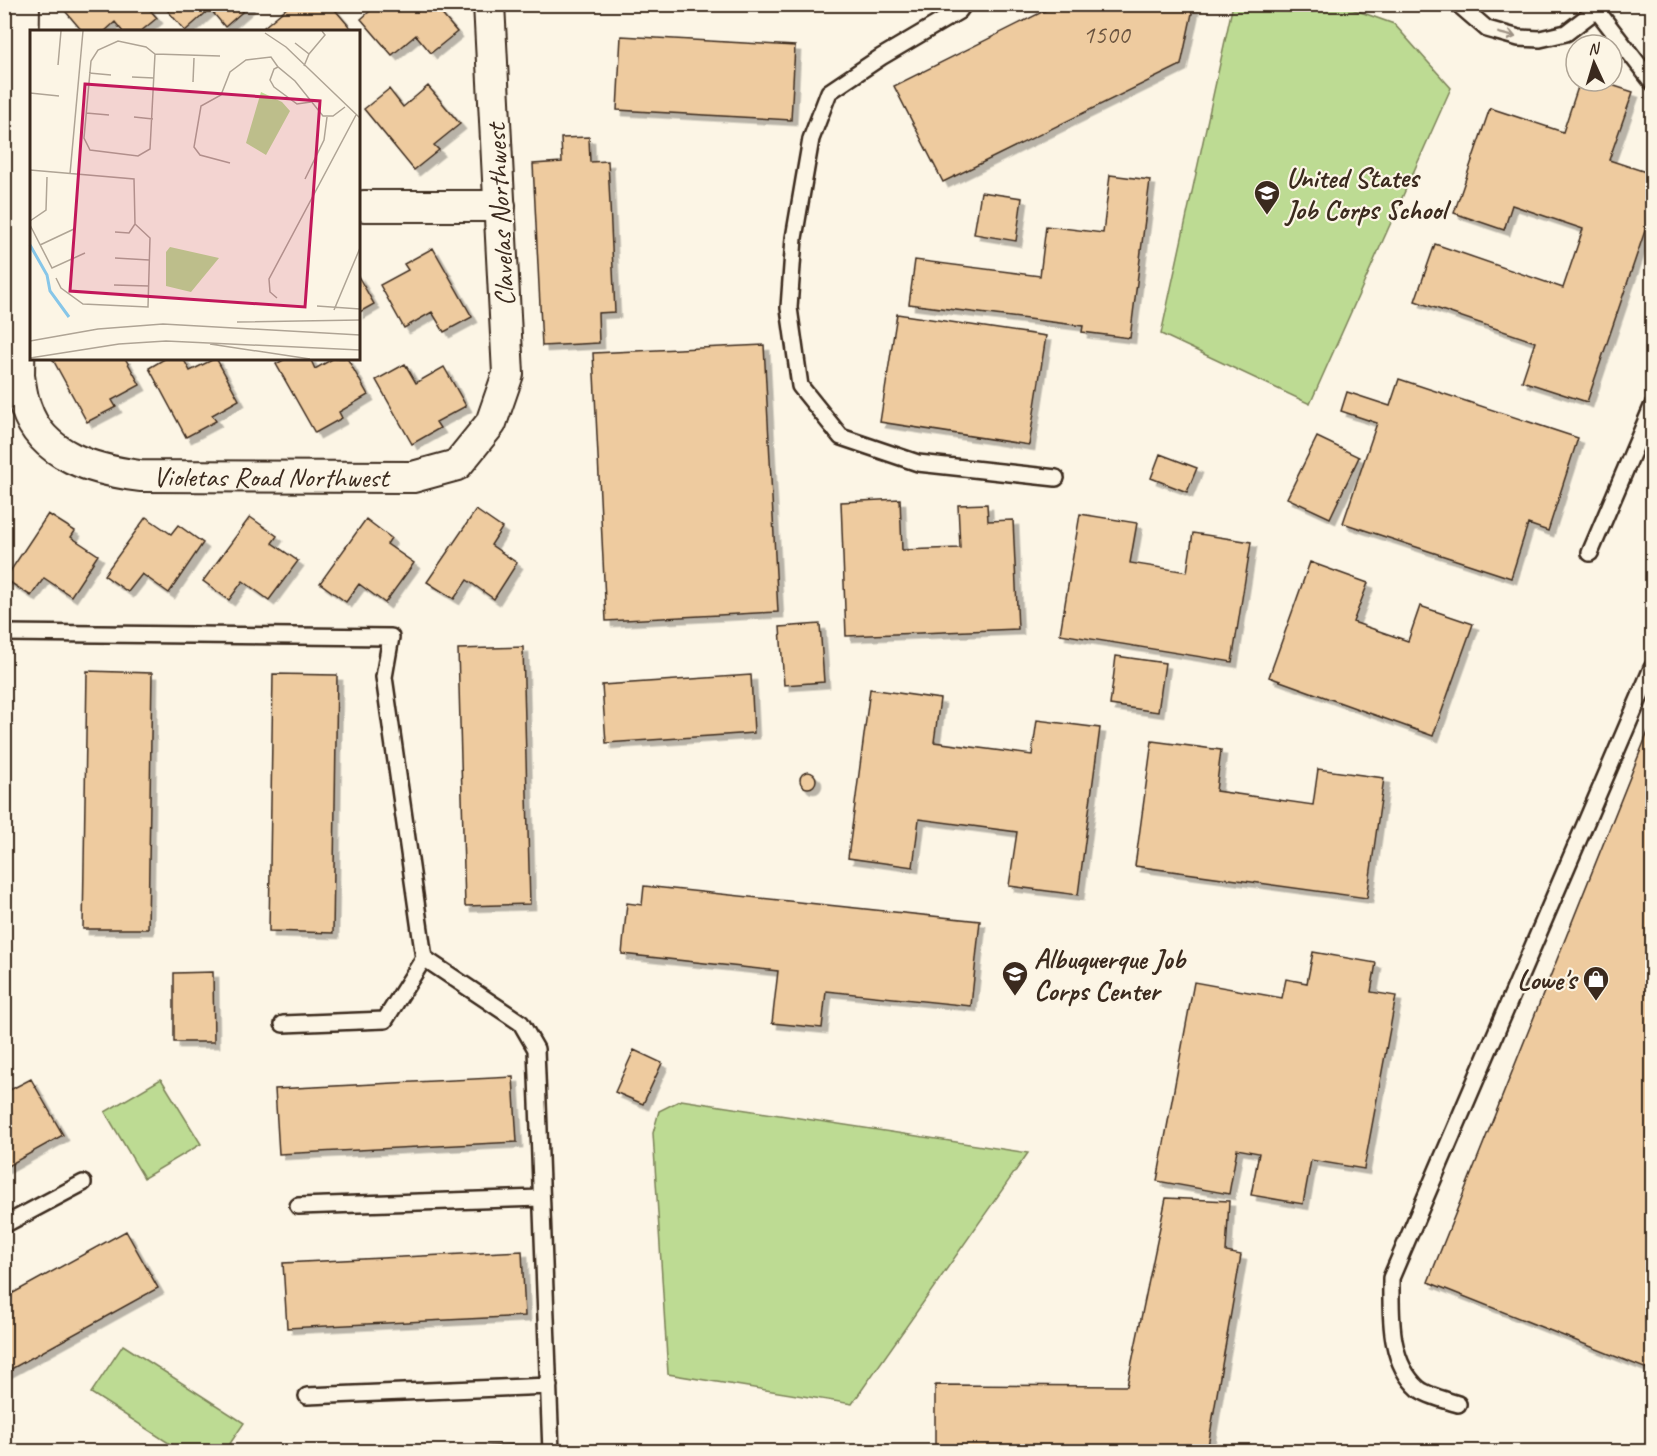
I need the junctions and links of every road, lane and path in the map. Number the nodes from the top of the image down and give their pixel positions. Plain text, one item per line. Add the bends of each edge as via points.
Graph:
1 (24, 4) edge
2 (489, 4) edge
3 (964, 4) edge
4 (1458, 4) edge
5 (1594, 7) edge
6 (1653, 82) edge
7 (27, 203) edge
8 (364, 206) dead end
9 (500, 206) junction
10 (1653, 406) edge
11 (491, 423) joint
12 (1056, 478) dead end
13 (1590, 554) dead end
14 (4, 633) edge
15 (1653, 668) edge
16 (424, 958) junction
17 (283, 1024) dead end
18 (82, 1183) dead end
19 (541, 1198) junction
20 (298, 1206) dead end
21 (4, 1225) edge
22 (549, 1386) junction
23 (308, 1396) dead end
24 (1458, 1404) dead end
25 (551, 1452) edge

1 - 7 street, Violetas Road Northwest
2 - 9 street, Clavelas Northwest
3 - 12 lane via 959,11 829,92 811,138 794,238 789,308 800,386 841,437 918,462
4 -> 5 lane via 1487,29 1540,39 1566,33
5 - 6 lane
7 - 11 street, Violetas Road Northwest via 19,376 26,410 42,435 73,461 140,476 413,477 458,465
8 - 9 street
9 - 11 street, Clavelas Northwest via 508,374
10 - 13 lane
14 - 16 lane via 391,637 384,677
15 - 24 lane via 1391,1278 1391,1320 1400,1363 1419,1390
16 - 17 lane via 385,1020
16 - 19 lane via 521,1023 536,1048
18 - 21 lane
19 - 20 lane
19 - 22 lane
22 - 23 lane
22 - 25 lane

